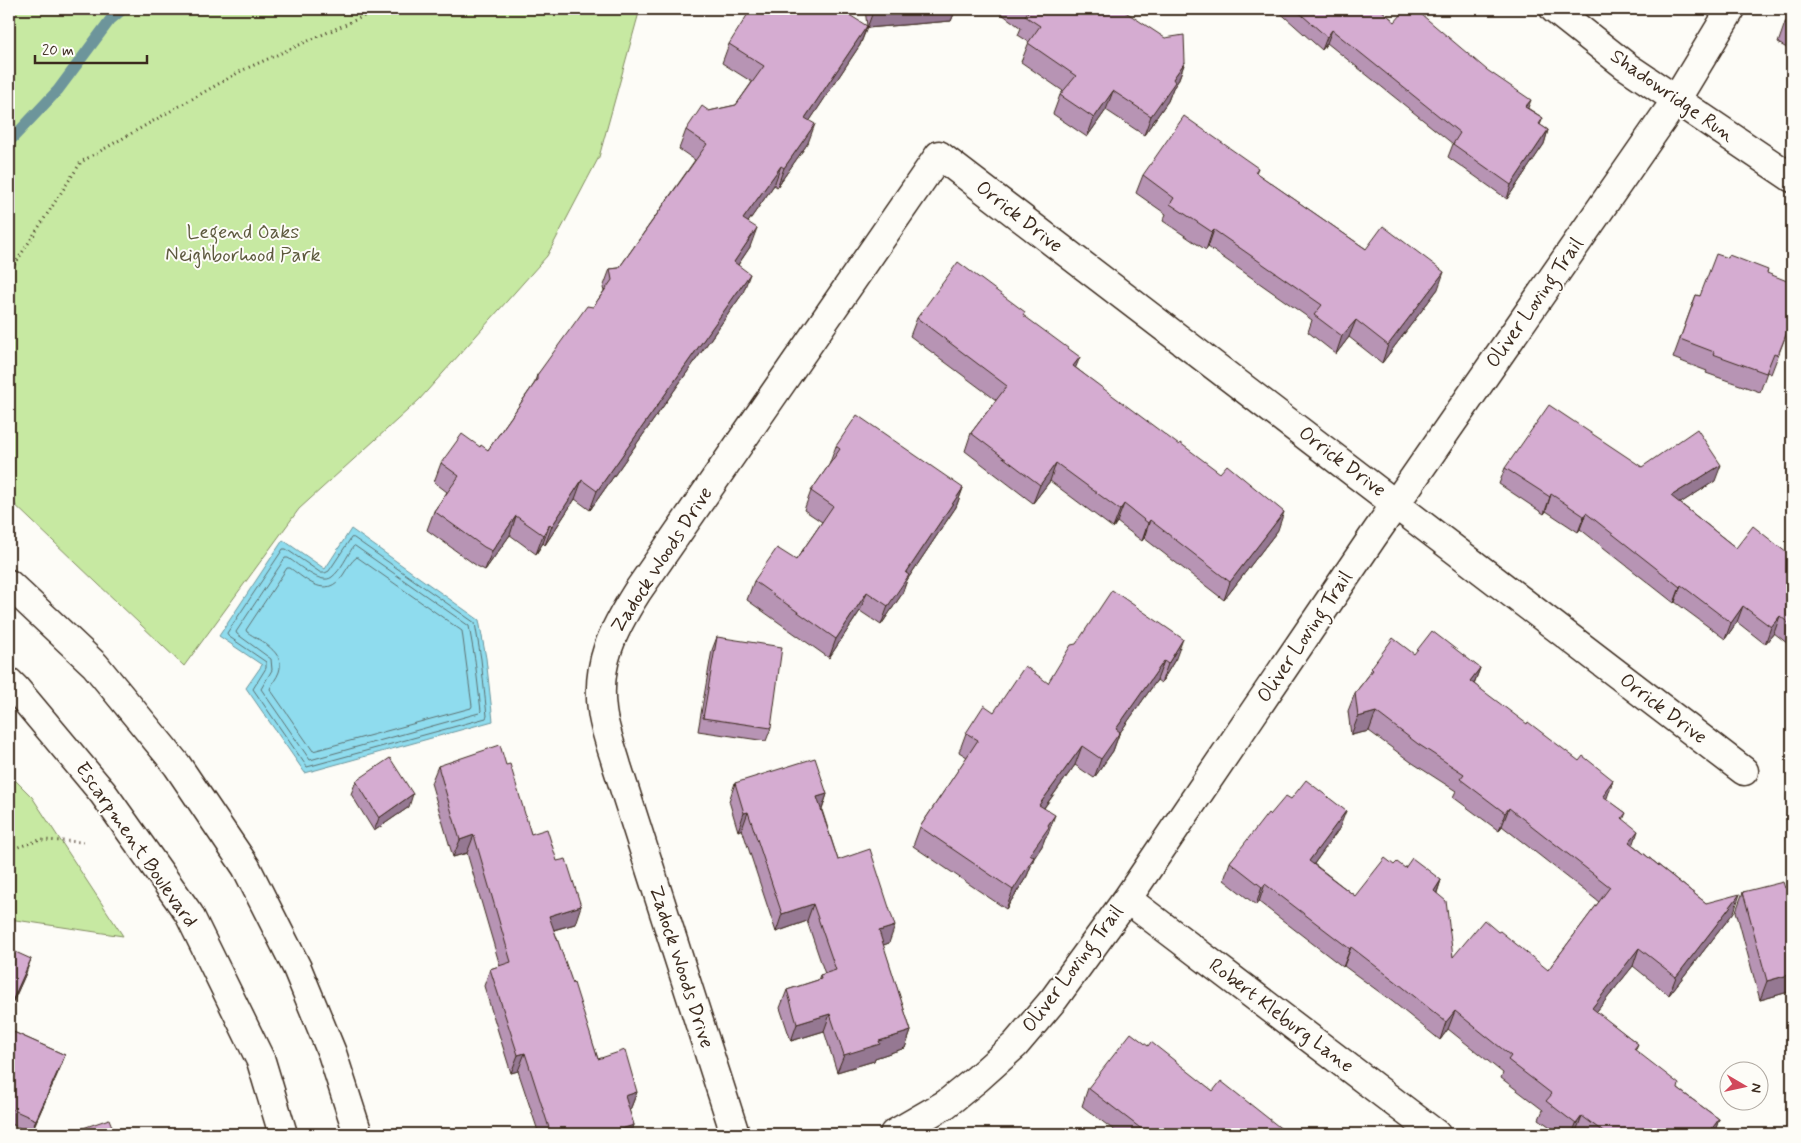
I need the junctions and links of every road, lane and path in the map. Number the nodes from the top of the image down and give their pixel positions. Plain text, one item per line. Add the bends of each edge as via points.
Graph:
1 (380, 9) edge
2 (1554, 9) edge
3 (1731, 9) edge
4 (1676, 100) junction
5 (939, 155) joint
6 (1792, 178) edge
7 (9, 273) edge
8 (1396, 503) junction
9 (9, 584) edge
10 (9, 682) edge
11 (1744, 771) dead end
12 (86, 842) dead end
13 (9, 850) edge
14 (1127, 899) junction
15 (283, 1134) edge
16 (358, 1134) edge
17 (734, 1134) edge
18 (894, 1134) edge
19 (1436, 1134) edge

1 - 7 path via 243,70 81,162
2 - 4 street, Shadowridge Run via 1626,66
3 - 4 street, Oliver Loving Trail
4 - 6 street, Shadowridge Run
4 - 8 street, Oliver Loving Trail
5 - 8 street, Orrick Drive
5 - 17 street, Zadock Woods Drive via 637,592 613,634 602,668 602,711 617,766
8 - 11 street, Orrick Drive
8 - 14 street, Oliver Loving Trail
9 - 16 street via 95,665 177,766 246,867 297,968 332,1053
10 - 15 street, Escarpment Boulevard via 103,793 189,914 261,1061
12 - 13 path via 40,840
14 - 18 street, Oliver Loving Trail via 1054,999 1014,1045 946,1104
14 - 19 street, Robert Kleburg Lane

